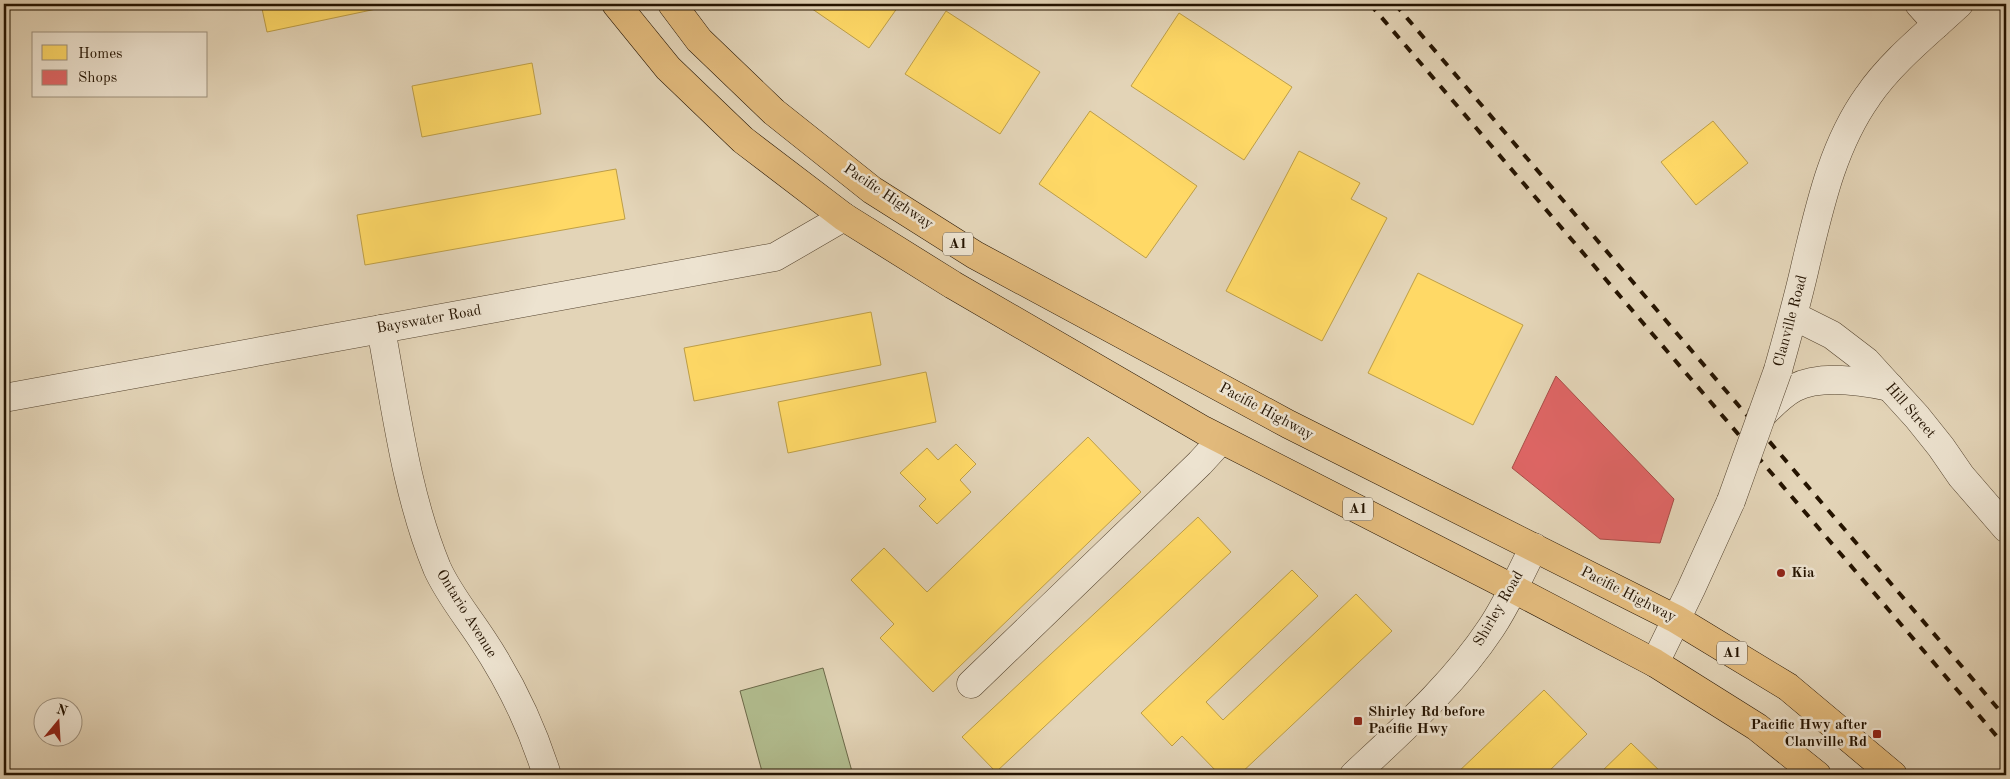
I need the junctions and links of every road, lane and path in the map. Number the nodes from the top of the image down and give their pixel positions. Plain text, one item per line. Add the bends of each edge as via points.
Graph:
1 (616, 4) edge
2 (672, 4) edge
3 (1919, 4) edge
4 (1959, 4) edge
5 (1937, 24) junction
6 (844, 217) junction
7 (1794, 316) junction
8 (381, 329) junction
9 (1786, 379) junction
10 (1890, 387) junction
11 (4, 398) edge
12 (1221, 440) junction
13 (2006, 528) edge
14 (1534, 547) junction
15 (1512, 588) junction
16 (1676, 619) junction
17 (1655, 663) junction
18 (971, 684) dead end
19 (547, 775) edge
20 (1354, 775) edge
21 (1817, 775) edge
22 (1893, 775) edge

1 - 6 highway, A1 via 668,68 743,140
2 - 14 highway, Pacific Highway / A1 via 699,40 774,112 872,190 975,255 1288,424
3 - 5 street
4 - 5 street, Clanville Road
5 - 7 street, Clanville Road via 1868,95 1849,125 1834,160 1818,214
6 - 8 street, Bayswater Road via 775,258
6 - 12 highway, A1 via 953,285
7 - 9 street, Clanville Road
7 - 10 street, Hill Street via 1832,335 1866,361
8 - 11 street, Bayswater Road
8 - 19 street, Ontario Avenue via 420,523 438,570 507,681 529,725
9 - 10 street via 1863,381
9 - 16 street, Clanville Road, bridge via 1761,416 1731,501
10 - 13 street, Hill Street
12 - 15 highway, A1
12 - 18 street
14 - 15 street, Shirley Road
14 - 16 highway, Pacific Highway / A1
15 - 17 highway, A1
15 - 20 street, Shirley Road via 1498,617 1472,656 1432,701
16 - 17 street, Clanville Road
16 - 22 highway, Pacific Highway / A1 via 1788,687
17 - 21 highway, A1 via 1757,727

